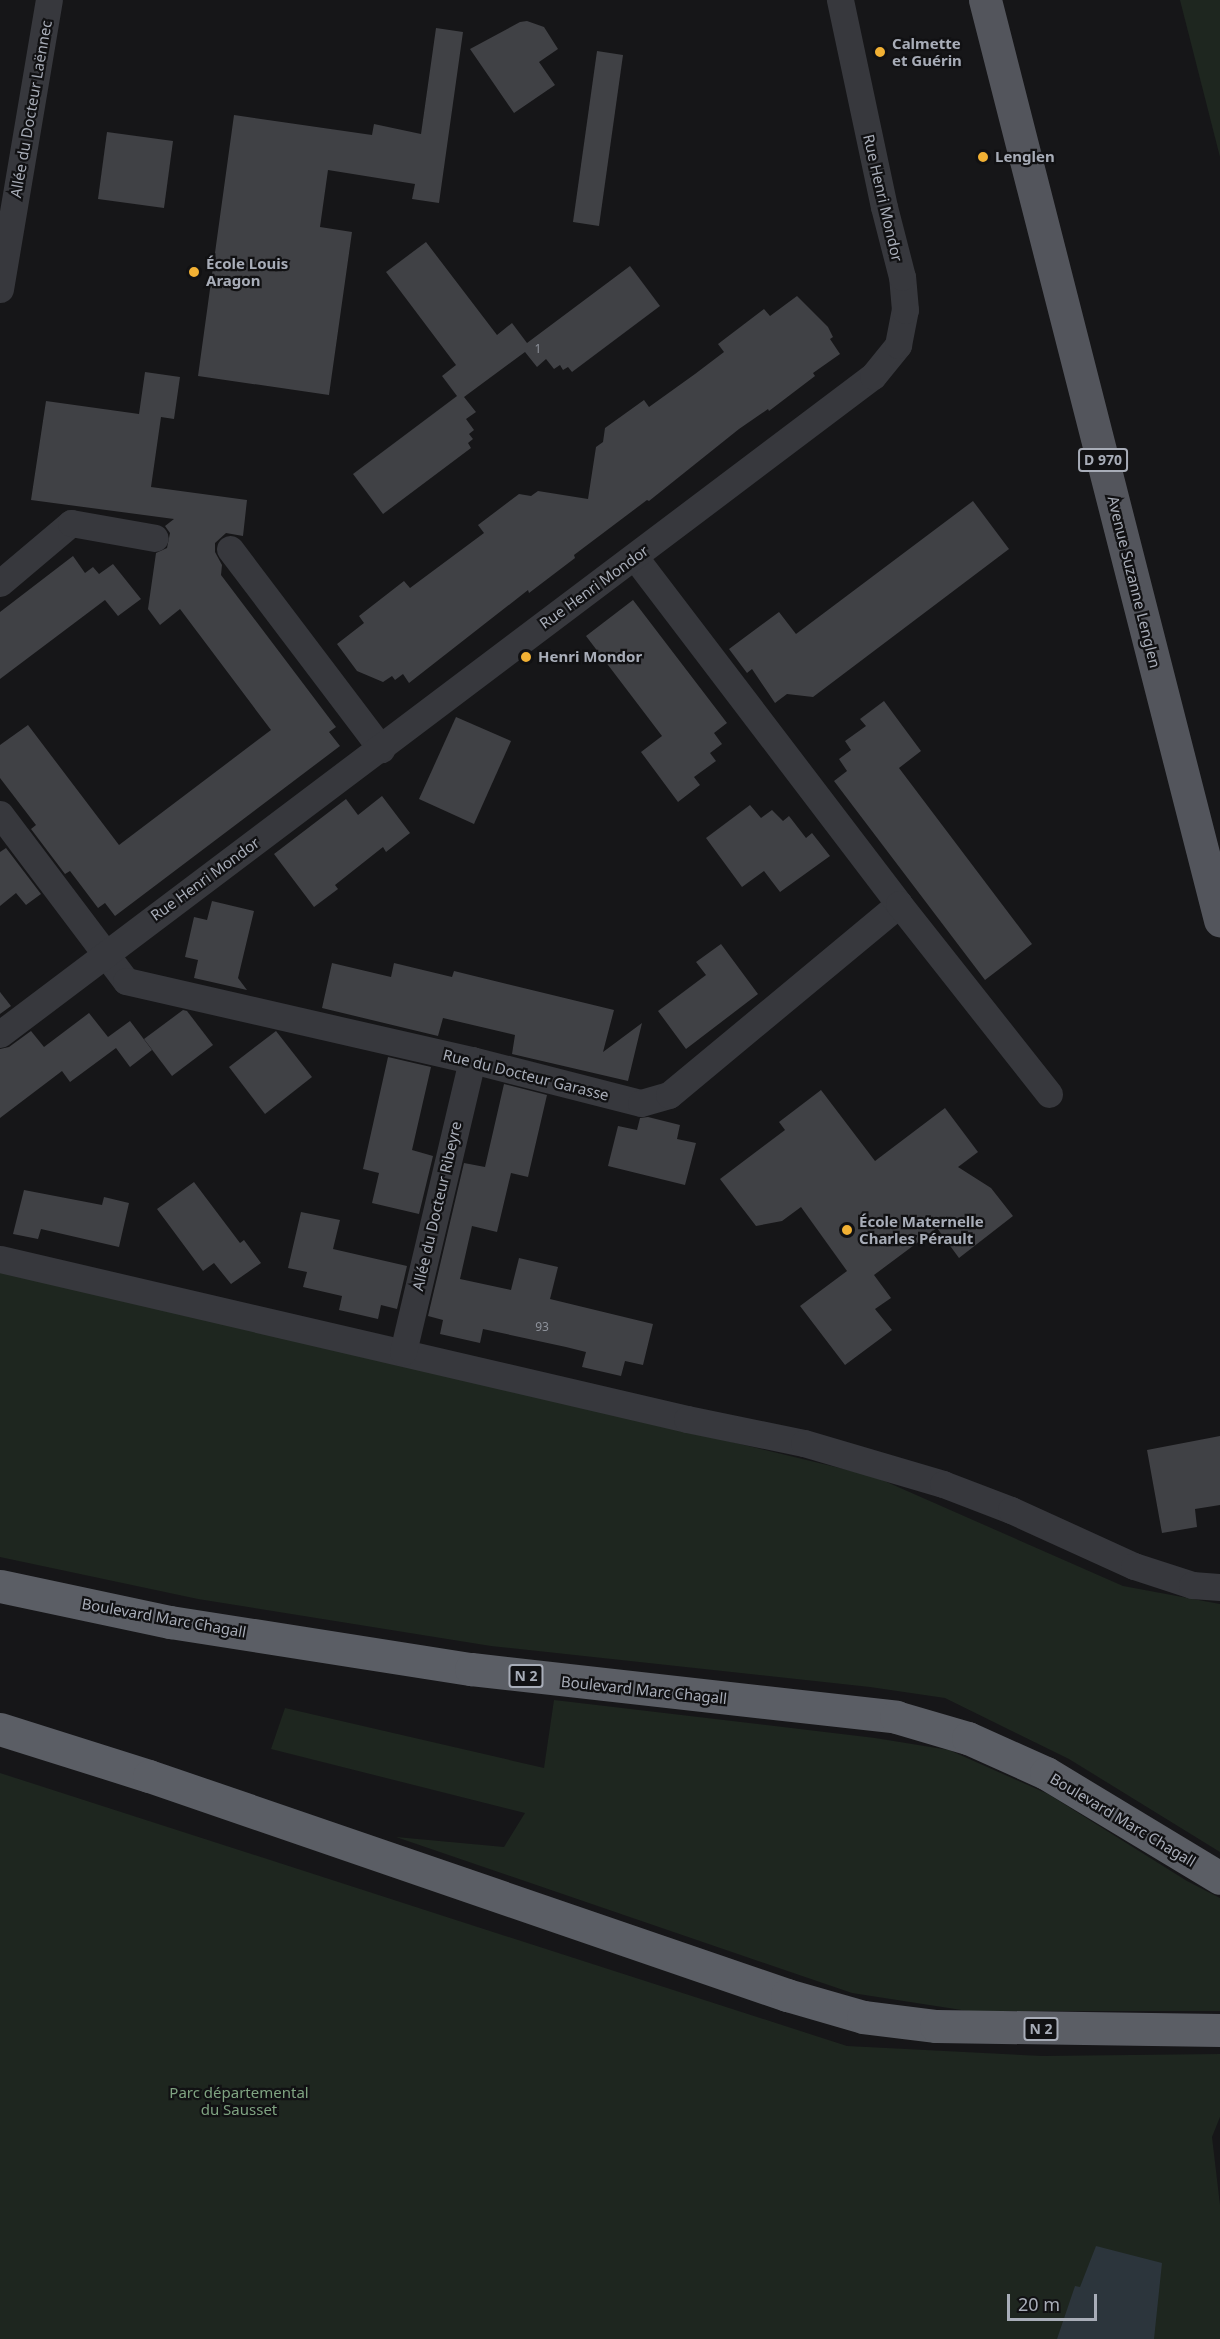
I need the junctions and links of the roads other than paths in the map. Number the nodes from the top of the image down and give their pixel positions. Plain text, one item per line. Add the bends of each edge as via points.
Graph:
1 (49, 0) edge
2 (840, 0) edge
3 (986, 0) edge
4 (0, 289) edge
5 (155, 537) dead end
6 (230, 549) dead end
7 (635, 557) junction
8 (0, 583) edge
9 (381, 748) junction
10 (0, 814) edge
11 (899, 904) junction
12 (1220, 920) edge
13 (105, 953) junction
14 (0, 1034) edge
15 (471, 1060) junction
16 (1049, 1094) dead end
17 (0, 1259) edge
18 (402, 1352) junction
19 (0, 1586) edge
20 (1220, 1587) edge
21 (0, 1729) edge
22 (1220, 1878) edge
23 (1220, 2031) edge

1 - 4 street, Allée du Docteur Laënnec
2 - 7 street, Rue Henri Mondor via 902,277 905,310 898,345 873,376
3 - 12 main road, Avenue Suzanne Lenglen / D 970
5 - 8 street via 71,524
6 - 9 street
7 - 9 street, Rue Henri Mondor
7 - 11 street
9 - 13 street, Rue Henri Mondor
10 - 13 street, Rue du Docteur Garasse
11 - 15 street, Rue du Docteur Garasse via 669,1095 640,1103
11 - 16 street
13 - 14 street, Rue Henri Mondor
13 - 15 street, Rue du Docteur Garasse via 126,981
15 - 18 street, Allée du Docteur Ribeyre
17 - 18 street
18 - 20 street via 881,1464 1011,1510 1134,1566 1192,1584
19 - 22 highway, Boulevard Marc Chagall / N 2 via 170,1622 471,1669 896,1717 968,1738 1046,1773
21 - 23 highway, N 2 via 863,2018 936,2026

